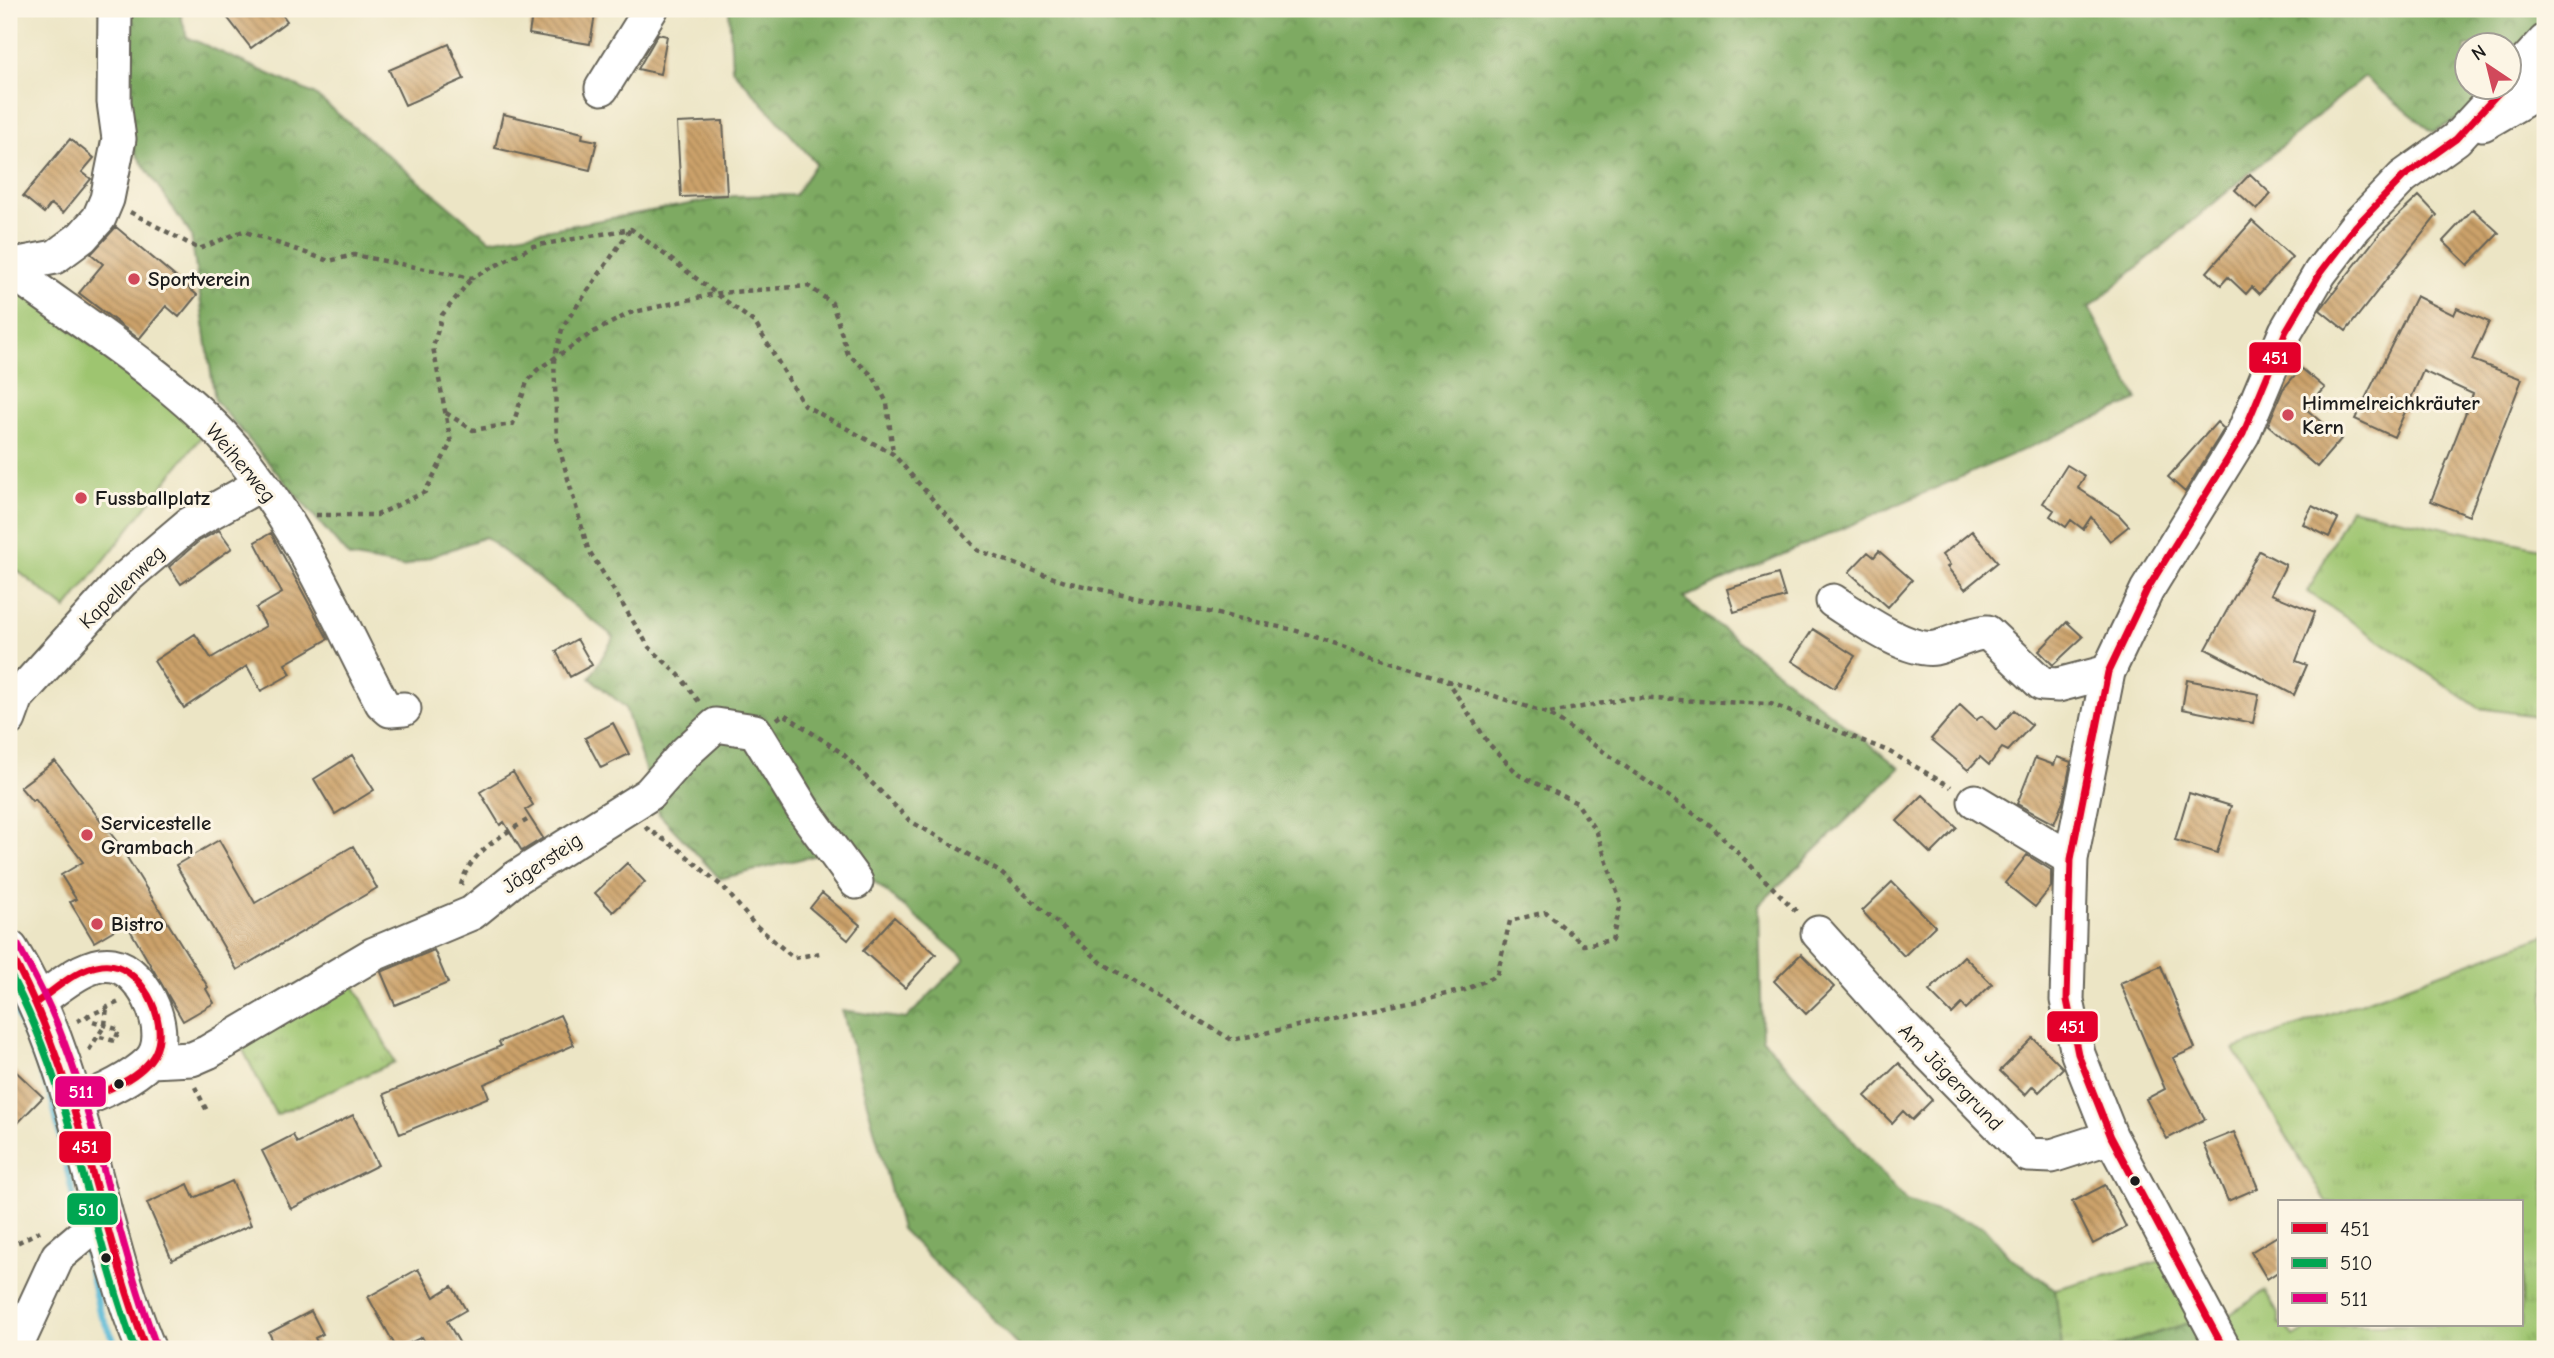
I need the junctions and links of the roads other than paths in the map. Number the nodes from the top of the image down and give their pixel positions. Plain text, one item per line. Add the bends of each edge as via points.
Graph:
1 (115, 9) edge
2 (651, 9) edge
3 (2545, 41) edge
4 (2522, 66) edge
5 (602, 88) dead end
6 (2545, 88) edge
7 (2490, 102) edge
8 (2456, 139) junction
9 (9, 267) edge
10 (261, 484) junction
11 (1833, 601) dead end
12 (2108, 672) junction
13 (404, 709) dead end
14 (9, 719) edge
15 (1975, 801) road end
16 (2071, 859) junction
17 (856, 882) dead end
18 (1818, 933) road end
19 (9, 950) edge
20 (37, 1002) junction
21 (151, 1061) junction
22 (74, 1103) junction
23 (2111, 1137) junction
24 (103, 1218) junction
25 (15, 1349) edge
26 (146, 1349) edge
27 (2224, 1349) edge

1 - 9 street via 114,102 119,139 107,200 82,237 55,257
2 - 5 street
3 - 4 street
6 - 8 street
7 - 8 street
8 - 12 street via 2403,177 2355,227 2320,273 2286,331 2243,434 2147,590
9 - 10 street, Weiherweg via 173,391 222,435
10 - 13 street, Weiherweg via 283,515 382,703 390,710
10 - 14 street, Kapellenweg via 187,526 122,581 17,697
11 - 12 street via 1911,646 1933,648 1987,632 2042,684 2058,685
12 - 16 street
15 - 16 street
16 - 23 street via 2067,1000 2078,1054
17 - 21 street, Jägersteig via 804,811 755,731 716,725 649,794 514,879 472,913 373,954 208,1052 192,1059
18 - 23 street, Am Jägergrund via 2028,1155 2052,1156
19 - 20 main road
20 - 21 street via 98,966 125,970 141,983 153,1007 159,1035
20 - 22 main road
21 - 22 street via 119,1083
22 - 24 main road
23 - 27 street
24 - 25 street via 58,1256
24 - 26 main road

